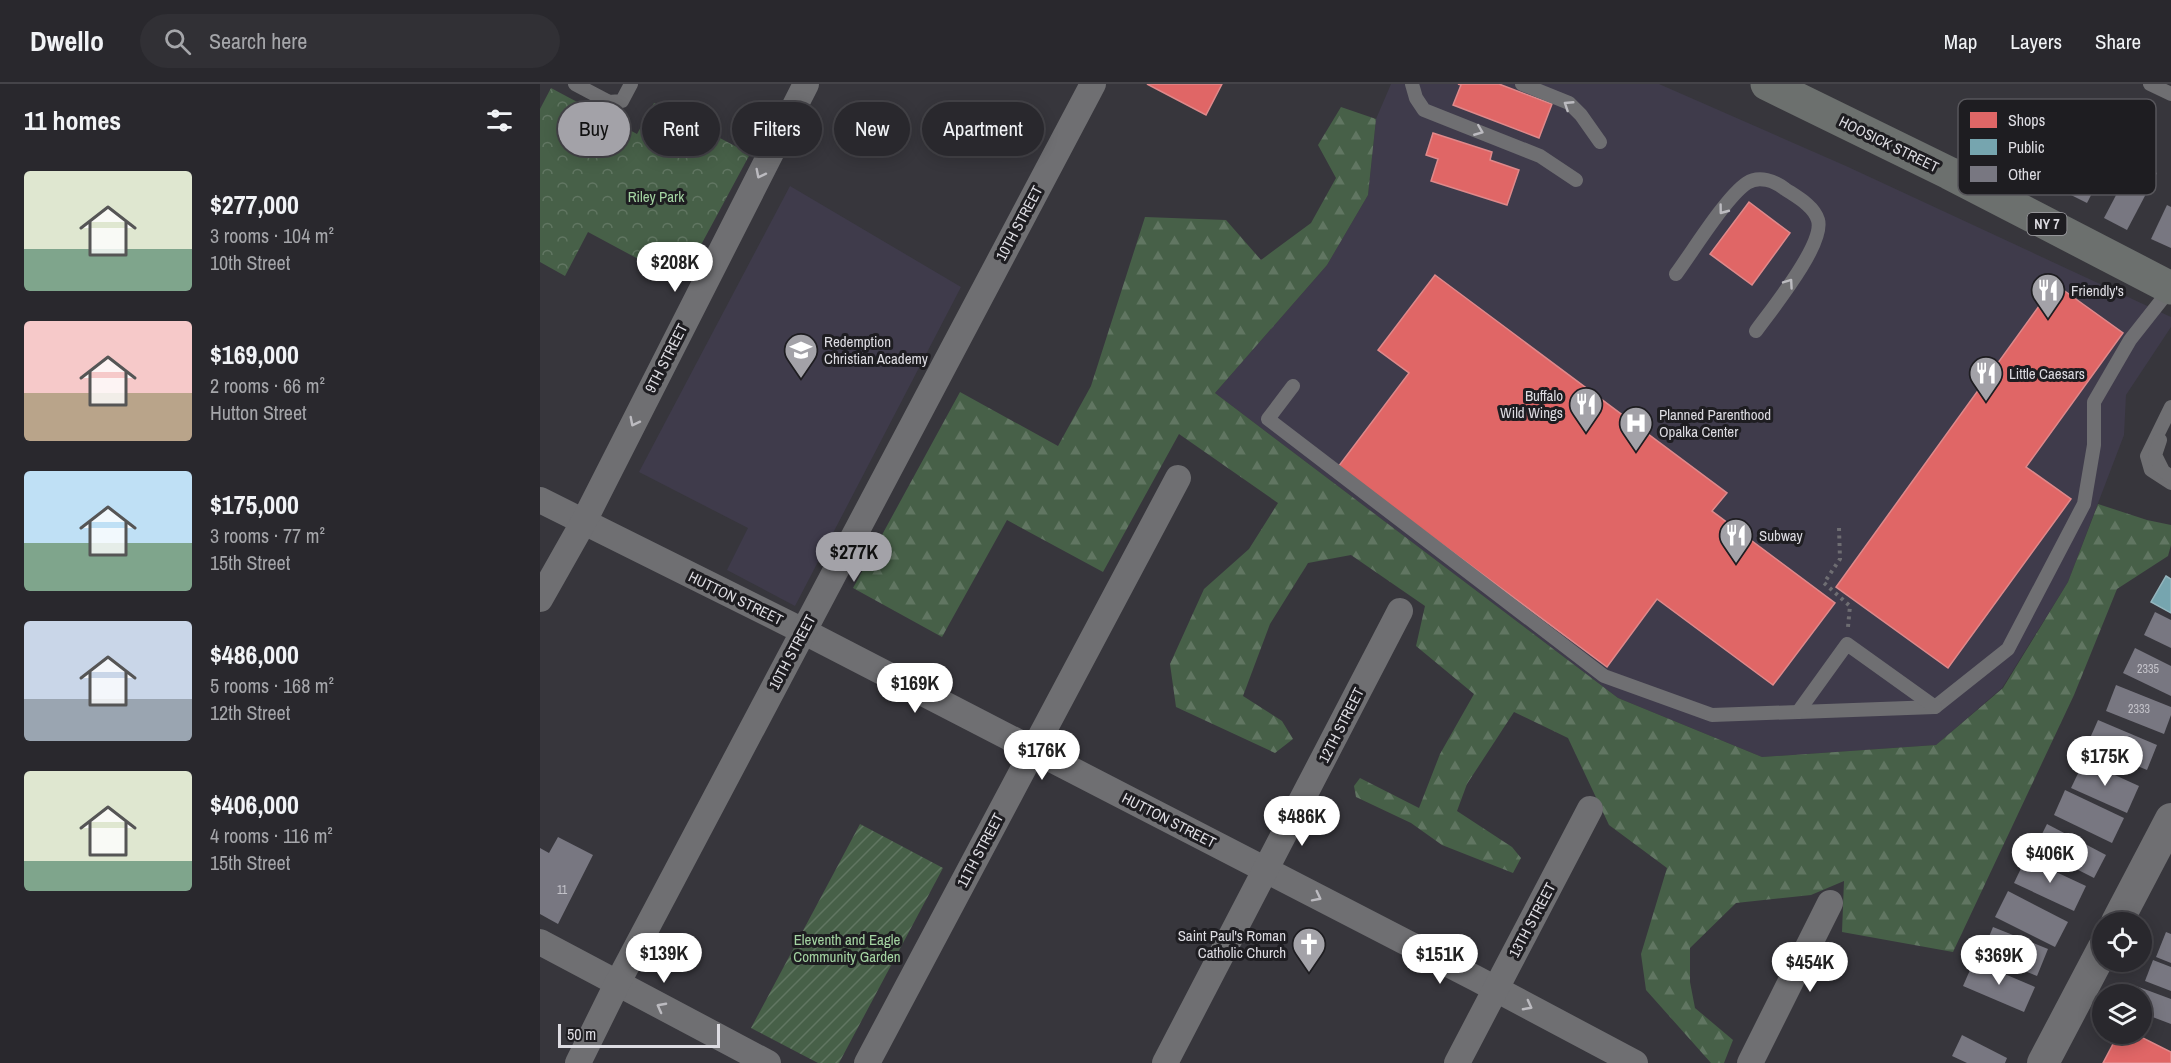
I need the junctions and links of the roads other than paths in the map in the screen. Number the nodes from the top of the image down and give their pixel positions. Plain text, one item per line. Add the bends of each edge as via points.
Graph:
1 (575, 84) edge
2 (631, 84) edge
3 (806, 84) edge
4 (1093, 84) edge
5 (1412, 84) edge
6 (1522, 84) edge
7 (1767, 84) edge
8 (2150, 84) edge
9 (2171, 94) edge
10 (1600, 141) dead end
11 (1958, 178) edge
12 (1576, 180) dead end
13 (1990, 195) edge
14 (1676, 274) dead end
15 (2171, 288) edge
16 (1756, 331) dead end
17 (1293, 386) dead end
18 (2170, 414) edge
19 (2171, 477) edge
20 (1178, 478) dead end
21 (2171, 483) edge
22 (540, 500) edge
23 (583, 523) junction
24 (540, 599) edge
25 (1400, 610) dead end
26 (803, 631) junction
27 (1935, 707) junction
28 (1798, 712) junction
29 (1033, 751) junction
30 (1590, 808) dead end
31 (2171, 819) edge
32 (1266, 870) junction
33 (1830, 903) dead end
34 (2122, 912) edge
35 (540, 942) edge
36 (2092, 970) edge
37 (617, 984) junction
38 (1496, 989) junction
39 (578, 1063) edge
40 (768, 1063) edge
41 (867, 1063) edge
42 (1165, 1063) edge
43 (1457, 1063) edge
44 (1635, 1063) edge
45 (1750, 1063) edge
46 (2043, 1063) edge

1 - 2 lane via 609,102 622,101
3 -> 23 street, 9TH STREET
4 - 26 street, 10TH STREET
5 -> 12 lane via 1424,110 1540,156
10 -> 6 lane via 1569,103
7 - 11 highway, HOOSICK STREET / NY 7
8 - 9 lane
13 - 15 highway, HOOSICK STREET / NY 7
16 -> 14 lane via 1817,238 1818,220 1807,204 1780,185 1758,178 1748,182 1734,194
15 - 27 lane via 2130,340 2094,402 2094,445 2084,504 2008,649
17 - 28 lane via 1268,419 1604,676 1712,715
18 - 19 lane via 2155,455
18 - 21 lane via 2146,456 2151,470
20 - 29 street, 11TH STREET
22 - 23 street, HUTTON STREET
23 - 24 street, 9TH STREET
23 - 26 street, HUTTON STREET
25 - 32 street, 12TH STREET
26 - 29 street, HUTTON STREET
26 - 37 street, 10TH STREET
27 - 28 lane
27 - 28 lane via 1847,644
29 - 32 street, HUTTON STREET
29 - 41 street, 11TH STREET
30 - 38 street, 13TH STREET
31 - 34 street
32 -> 38 street, HUTTON STREET
32 - 42 street, 12TH STREET
33 - 45 street
35 - 37 street
36 - 46 street
37 - 39 street, 10TH STREET
40 -> 37 street
38 - 43 street, 13TH STREET
38 -> 44 street, HUTTON STREET

